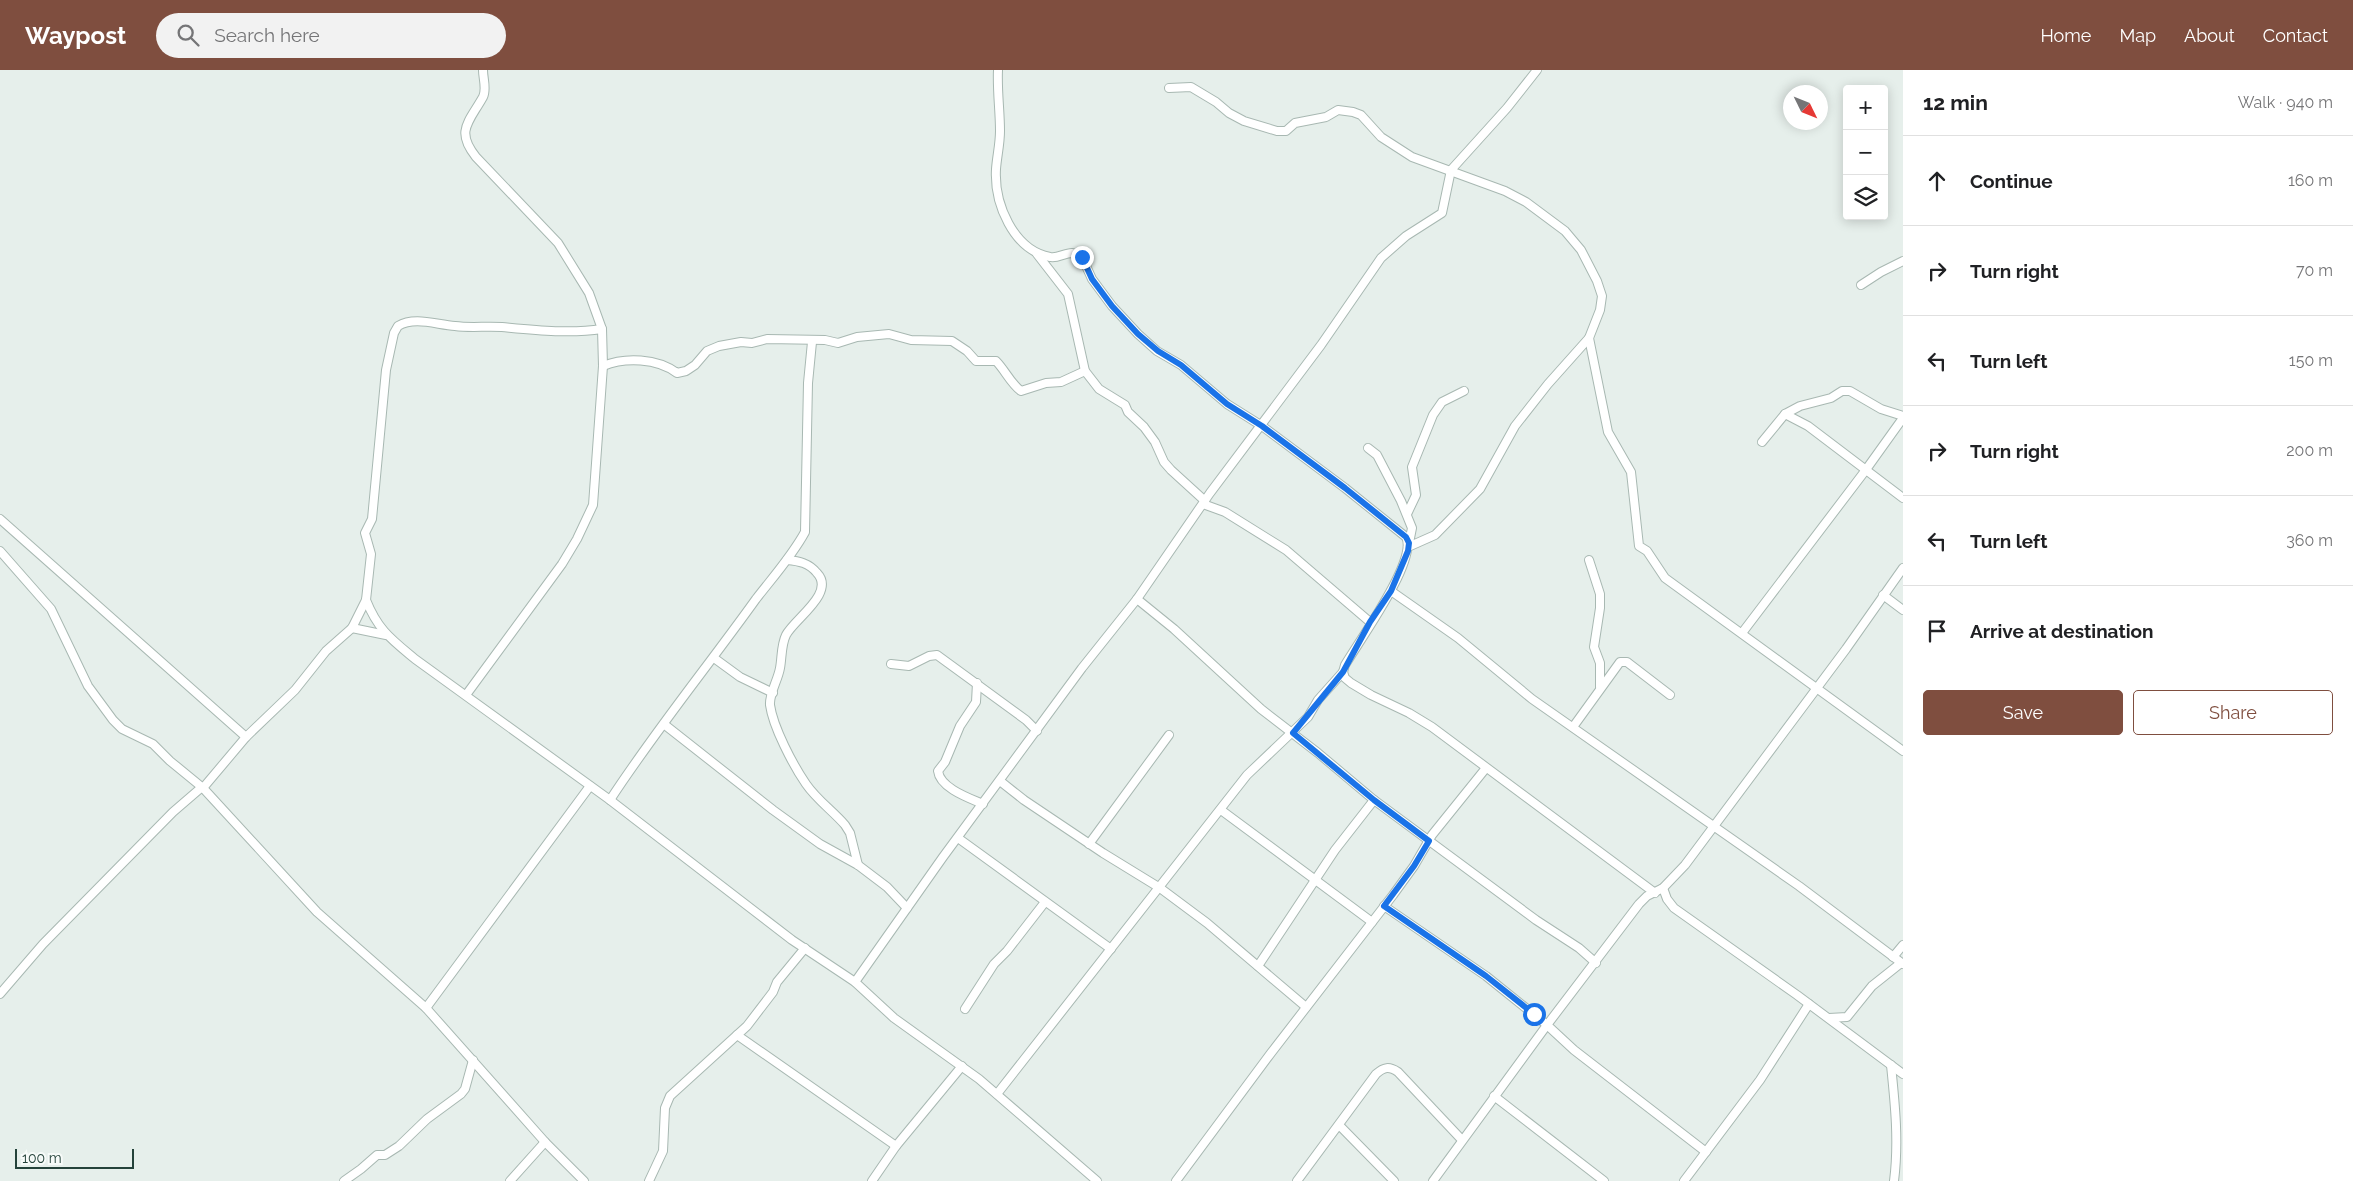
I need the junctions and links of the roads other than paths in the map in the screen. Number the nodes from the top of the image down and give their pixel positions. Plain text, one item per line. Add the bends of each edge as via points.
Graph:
1 (483, 70) edge
2 (998, 70) edge
3 (1537, 70) edge
4 (1169, 88) dead end
5 (1451, 170) junction
6 (1034, 250) junction
7 (1903, 261) edge
8 (1862, 285) dead end
9 (602, 329) junction
10 (1589, 338) junction
11 (812, 342) junction
12 (602, 366) junction
13 (1085, 371) junction
14 (1464, 391) dead end
15 (1784, 414) junction
16 (1903, 417) edge
17 (1262, 426) junction
18 (1762, 442) dead end
19 (1368, 448) dead end
20 (1865, 471) junction
21 (1903, 498) edge
22 (1204, 502) junction
23 (1407, 514) junction
24 (0, 519) edge
25 (1409, 545) junction
26 (0, 551) edge
27 (787, 560) junction
28 (1589, 560) dead end
29 (1903, 568) edge
30 (1391, 591) junction
31 (1883, 595) junction
32 (1137, 599) junction
33 (366, 600) junction
34 (1903, 610) edge
35 (1370, 622) junction
36 (352, 628) junction
37 (1742, 633) junction
38 (386, 635) junction
39 (714, 658) junction
40 (891, 664) dead end
41 (1343, 672) junction
42 (977, 683) junction
43 (1817, 687) junction
44 (1600, 688) junction
45 (773, 693) junction
46 (466, 695) junction
47 (1670, 695) dead end
48 (665, 724) junction
49 (1572, 727) junction
50 (1037, 731) junction
51 (1293, 733) junction
52 (1169, 735) dead end
53 (246, 737) junction
54 (1903, 751) edge
55 (1486, 768) junction
56 (1000, 781) junction
57 (590, 786) junction
58 (202, 787) junction
59 (610, 800) junction
60 (1374, 800) junction
61 (983, 804) junction
62 (1221, 810) junction
63 (1713, 828) junction
64 (958, 838) junction
65 (1429, 841) junction
66 (1089, 844) junction
67 (858, 865) junction
68 (1316, 879) junction
69 (1160, 888) junction
70 (1663, 888) junction
71 (1655, 893) junction
72 (1045, 902) junction
73 (1384, 906) junction
74 (907, 908) junction
75 (1372, 922) junction
76 (1903, 945) edge
77 (804, 948) junction
78 (1111, 949) junction
79 (1893, 957) junction
80 (1596, 963) junction
81 (1902, 964) edge
82 (1258, 966) junction
83 (855, 982) junction
84 (0, 994) edge
85 (1809, 1004) junction
86 (1306, 1007) junction
87 (426, 1008) junction
88 (964, 1009) dead end
89 (1828, 1018) junction
90 (1547, 1025) junction
91 (737, 1035) junction
92 (473, 1060) junction
93 (1891, 1065) junction
94 (962, 1066) junction
95 (1903, 1074) edge
96 (997, 1094) junction
97 (1494, 1096) junction
98 (1339, 1125) junction
99 (1462, 1140) junction
100 (545, 1142) junction
101 (896, 1146) junction
102 (1706, 1152) junction
103 (344, 1181) edge
104 (510, 1181) edge
105 (584, 1181) edge
106 (649, 1181) edge
107 (872, 1181) edge
108 (1098, 1181) edge
109 (1176, 1181) edge
110 (1298, 1181) edge
111 (1394, 1181) edge
112 (1433, 1181) edge
113 (1604, 1181) edge
114 (1684, 1181) edge
115 (1894, 1181) edge

1 - 9 street via 484,96 472,114 464,137 466,143 558,243 589,293
2 - 6 street via 1000,144 996,169 1000,206 1022,242
3 - 5 street
4 - 5 street via 1191,86 1229,113 1277,132 1286,131 1295,123 1326,117 1338,110 1353,112 1361,115 1381,137 1412,157
5 - 10 street via 1526,202 1565,231 1581,250 1602,296
5 - 17 street via 1442,213 1406,236 1381,258
6 - 13 street via 1068,294
6 - 17 street via 1054,258 1072,253 1082,257 1092,279 1138,334 1227,404
7 - 8 street
9 - 12 street
9 - 33 street via 524,331 414,321 398,326 386,370 372,519 365,533 371,554
10 - 25 street via 1515,426 1480,489 1435,535
10 - 37 street via 1608,432 1631,472 1639,546 1647,551 1666,578
11 - 12 street via 767,339 719,346 707,351 686,371 677,373 653,362 625,361
11 - 13 street via 838,343 857,337 889,334 911,340 952,341 976,360 996,362 1021,391 1062,382
11 - 27 street via 805,532
12 - 46 street via 593,505 562,564
13 - 22 street via 1099,389 1125,405 1155,442 1171,470
14 - 23 street via 1442,402 1433,415 1412,467 1416,495
15 - 16 street via 1842,391 1850,391 1881,409
15 - 18 street
15 - 20 street via 1808,426
16 - 20 street
17 - 22 street
17 - 25 street via 1402,532
19 - 23 street via 1377,455
20 - 21 street
20 - 37 street
22 - 32 street
22 - 35 street via 1286,550
23 - 25 street via 1412,528
24 - 53 street
25 - 30 street
26 - 58 street via 51,609 88,686 113,720 122,729 152,744
27 - 39 street
27 - 45 street via 800,561 811,567 819,574 822,584 813,605 786,636
28 - 44 street via 1600,594 1594,647 1600,663
29 - 31 street
30 - 35 street
30 - 49 street via 1458,638 1532,699
31 - 34 street
31 - 43 street
32 - 50 street
32 - 51 street via 1261,709
33 - 36 street
33 - 38 street via 374,621
35 - 41 street
36 - 38 street
36 - 53 street via 326,651 295,690
37 - 43 street
38 - 46 street
39 - 45 street
39 - 48 street
40 - 42 street via 909,666 934,654
41 - 51 street
41 - 55 street via 1351,683 1432,727
42 - 50 street
42 - 61 street via 976,702 938,771 941,780 967,798
43 - 54 street
43 - 63 street
44 - 47 street via 1620,662 1627,662
44 - 49 street
45 - 67 street via 770,702 772,716 786,747 806,784 850,833
46 - 57 street
48 - 59 street via 638,757
48 - 67 street via 812,838
49 - 63 street
50 - 56 street
51 - 60 street
51 - 62 street via 1247,775
52 - 66 street
53 - 58 street
55 - 65 street
55 - 71 street
56 - 61 street
56 - 66 street
57 - 59 street
57 - 87 street
58 - 84 street via 43,944
58 - 87 street via 317,912
59 - 77 street
60 - 65 street
60 - 68 street
61 - 64 street
62 - 68 street
62 - 69 street
63 - 70 street
63 - 79 street via 1799,886
64 - 72 street
64 - 74 street
65 - 73 street
65 - 80 street
66 - 69 street
67 - 74 street via 887,887
68 - 75 street
68 - 82 street
69 - 78 street
69 - 82 street
70 - 71 street
70 - 85 street via 1674,908
71 - 80 street via 1639,904
72 - 78 street
72 - 88 street via 994,964
73 - 75 street
73 - 90 street via 1486,976
74 - 83 street
75 - 86 street
76 - 79 street
77 - 83 street
77 - 91 street via 761,1009
78 - 96 street
79 - 81 street
80 - 90 street
81 - 89 street via 1872,986 1847,1017
82 - 86 street
83 - 94 street via 894,1018
85 - 89 street
85 - 102 street via 1760,1080
86 - 109 street
87 - 92 street
89 - 93 street
90 - 97 street
90 - 102 street via 1574,1050
91 - 101 street
91 - 106 street via 670,1096 665,1108 663,1151
92 - 100 street
92 - 103 street via 461,1094 427,1119 399,1146 385,1155 377,1155
93 - 95 street
93 - 115 street via 1897,1125
94 - 96 street
94 - 101 street
96 - 108 street
97 - 99 street
97 - 113 street
98 - 99 street via 1376,1074 1390,1067
98 - 110 street
98 - 111 street
99 - 112 street
100 - 104 street
100 - 105 street
101 - 107 street
102 - 114 street

